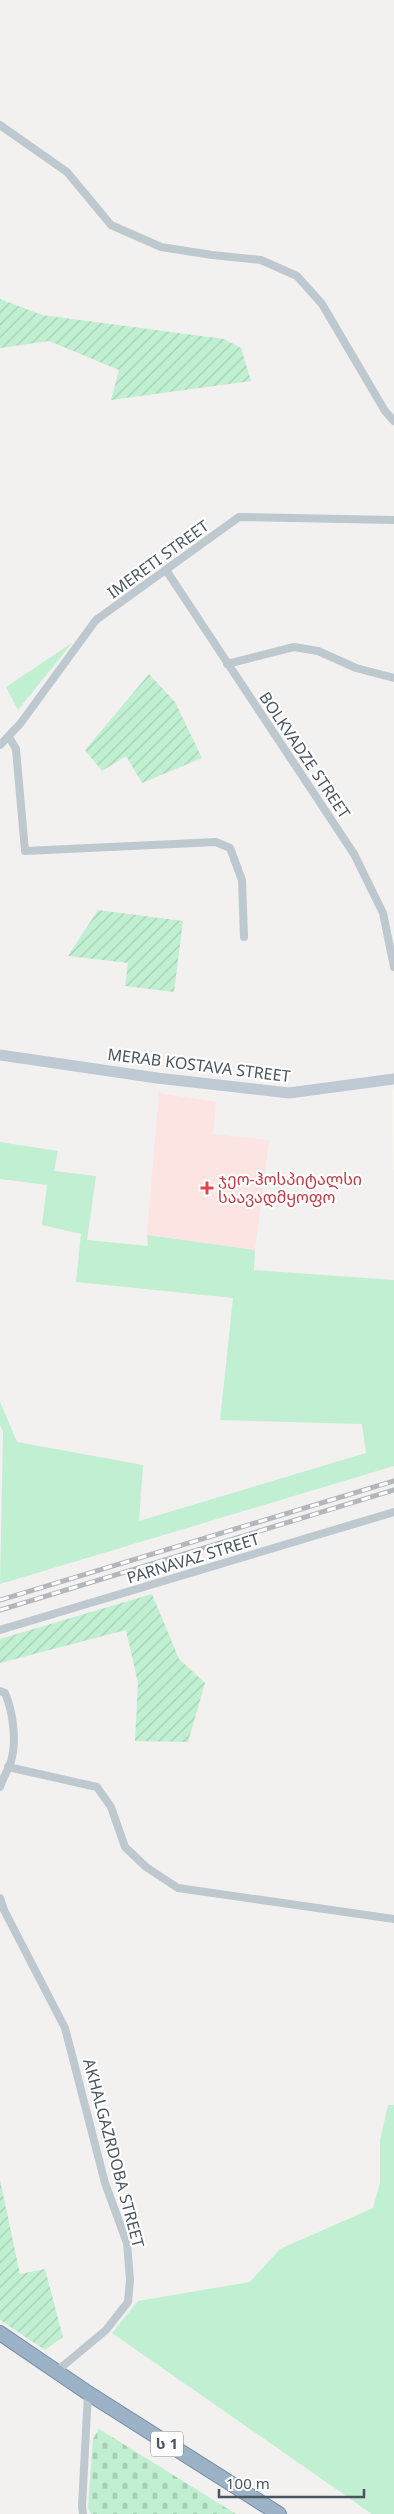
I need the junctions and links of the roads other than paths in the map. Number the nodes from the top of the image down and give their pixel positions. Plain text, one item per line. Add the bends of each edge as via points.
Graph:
1 (0, 124) edge
2 (394, 421) edge
3 (394, 520) edge
4 (166, 570) junction
5 (227, 664) junction
6 (394, 678) edge
7 (9, 737) junction
8 (0, 745) edge
9 (244, 937) dead end
10 (394, 967) edge
11 (0, 1055) edge
12 (394, 1079) edge
13 (394, 1512) edge
14 (0, 1630) edge
15 (0, 1691) edge
16 (8, 1767) junction
17 (0, 1787) edge
18 (0, 1898) edge
19 (394, 1919) edge
20 (0, 2333) edge
21 (57, 2372) junction
22 (88, 2393) junction
23 (84, 2514) edge
24 (278, 2514) edge

1 - 2 street via 67,172 111,225 161,247 261,260 297,276 322,304
3 - 4 street, IMERETI STREET via 239,518
4 - 5 street, BOLKVADZE STREET
4 - 7 street, IMERETI STREET via 96,620
5 - 6 street via 294,646
5 - 10 street, BOLKVADZE STREET via 354,854 383,913
7 - 8 street, IMERETI STREET
7 - 9 street via 16,748 25,850 216,842 230,848 242,880
11 - 12 main road, MERAB KOSTAVA STREET via 289,1093
13 - 14 street, PARNAVAZ STREET
15 - 16 street via 5,1693 11,1708 11,1759
16 - 17 street
16 - 19 street via 97,1787 112,1807 125,1847 146,1867 178,1888
18 - 21 street, AKHALGAZRDOBA STREET via 65,2028 105,2183 127,2243 128,2302 106,2330
20 - 21 highway, ს 1
21 - 22 highway, ს 1
22 - 23 street
22 - 24 highway, ს 1

